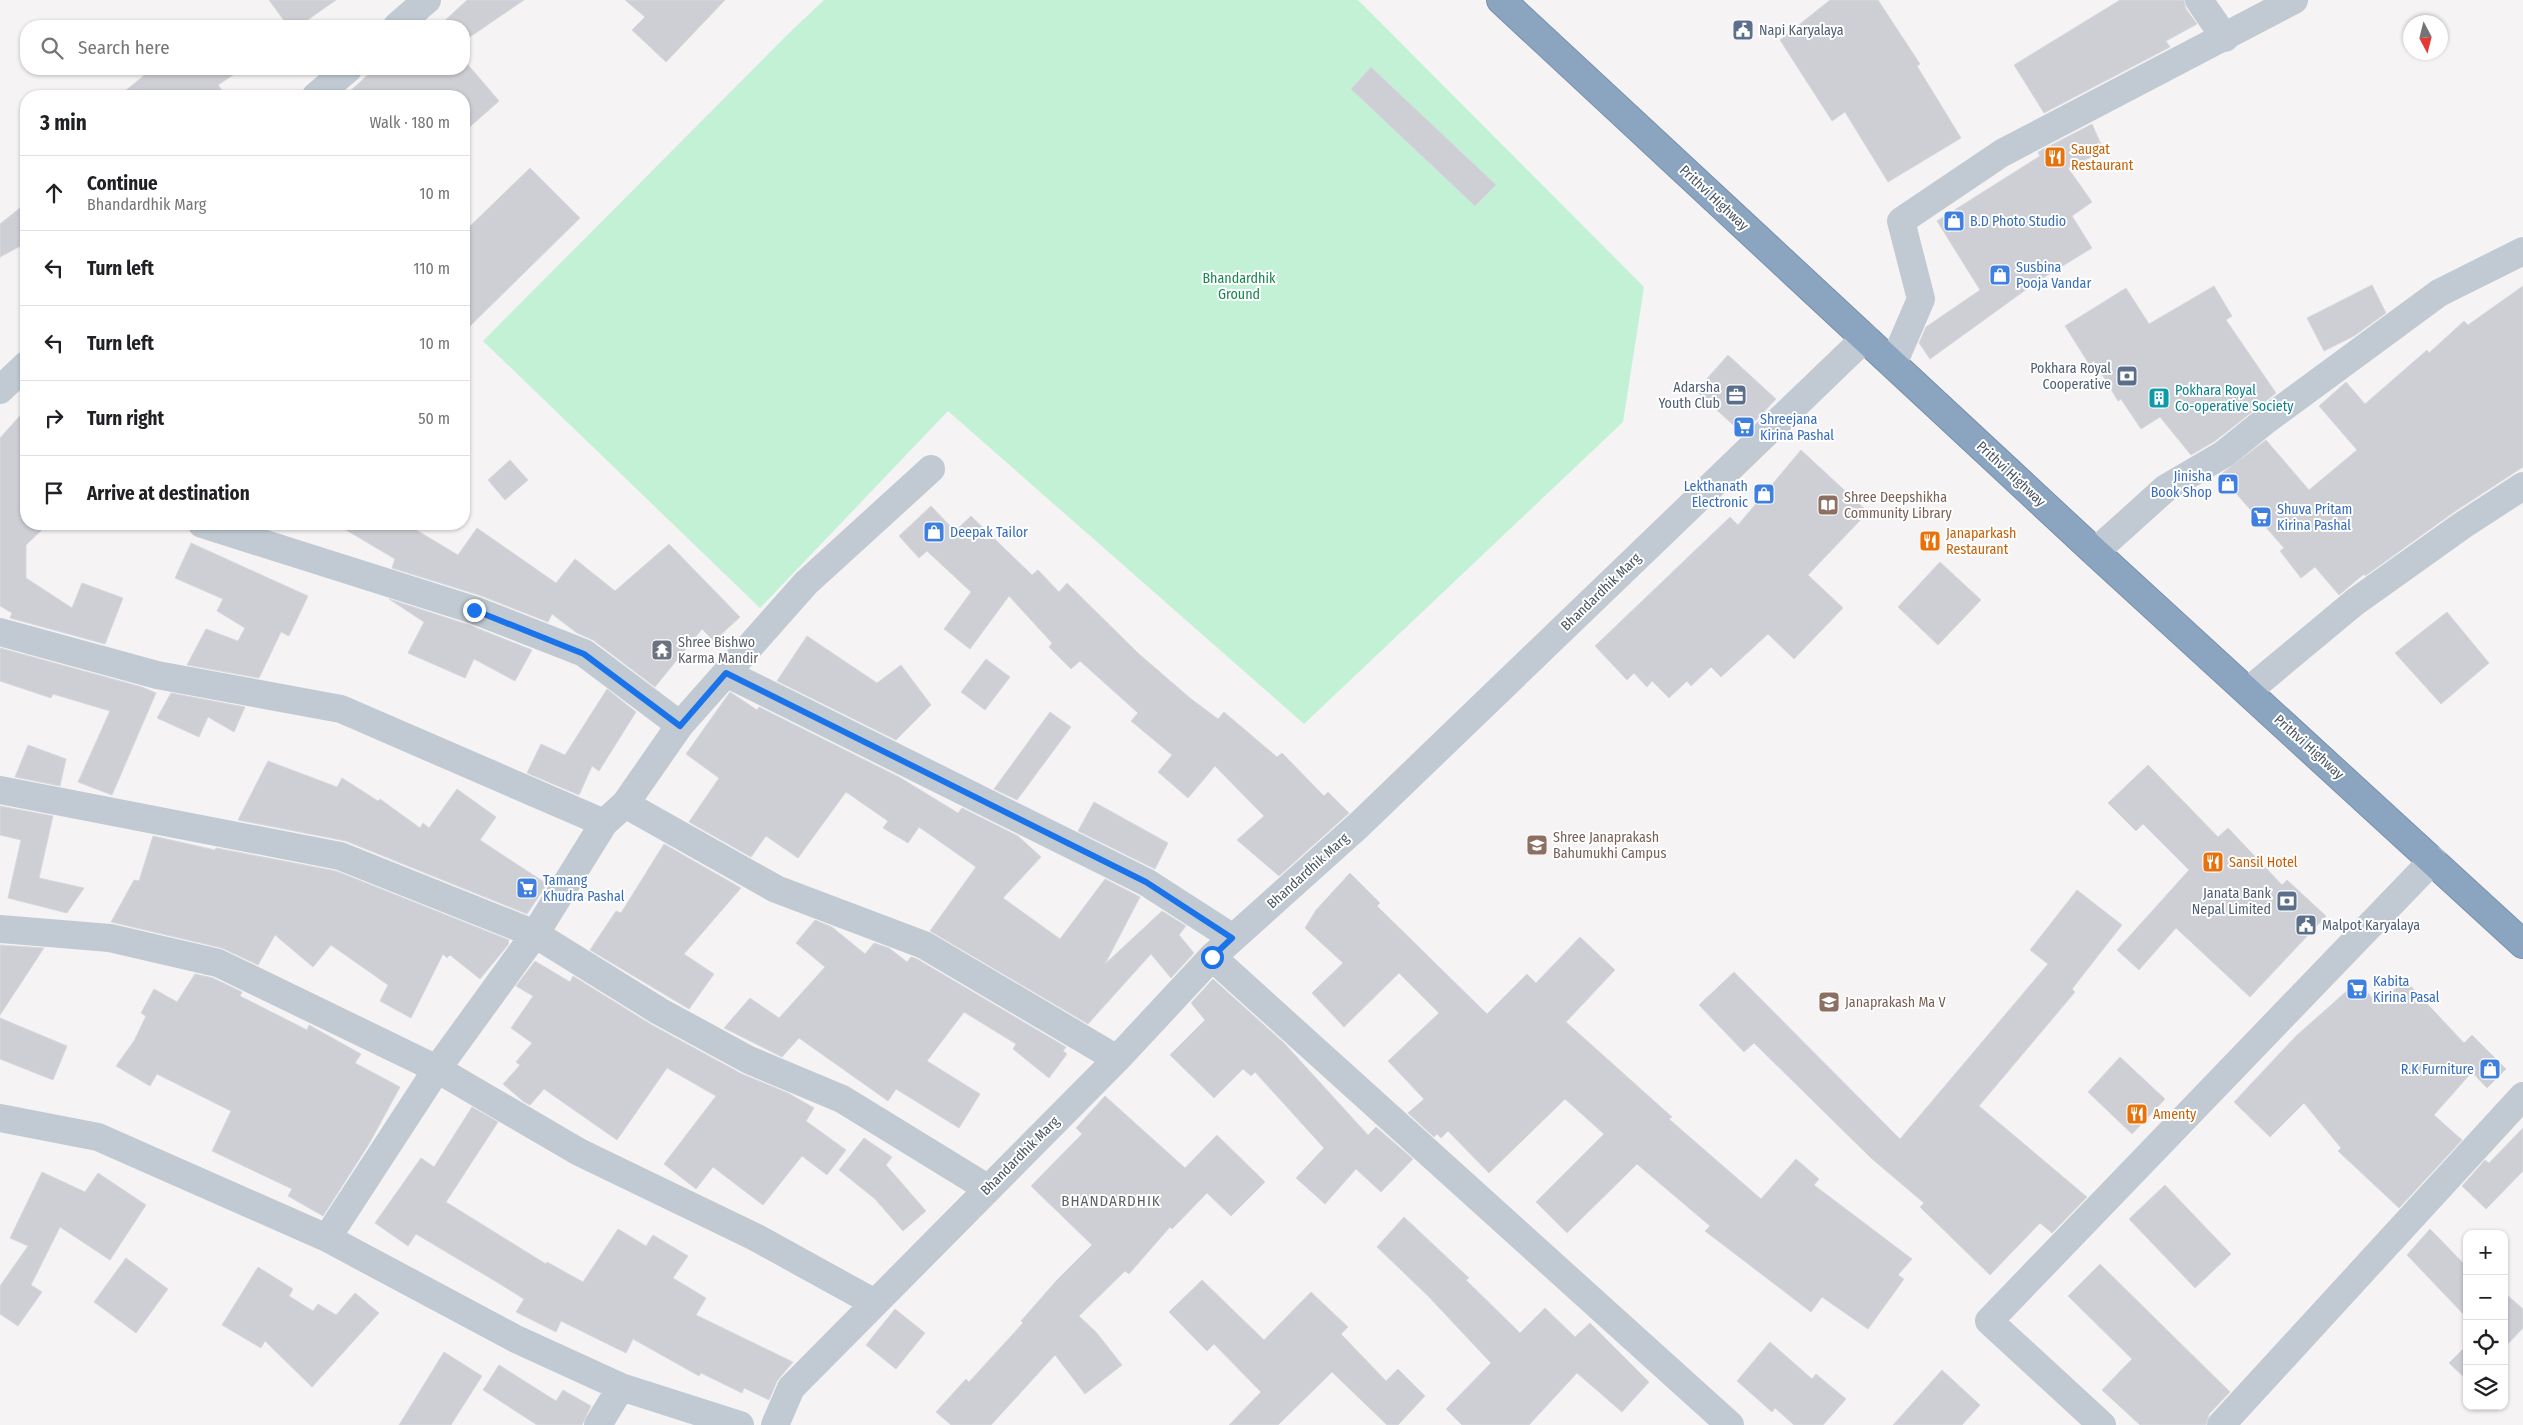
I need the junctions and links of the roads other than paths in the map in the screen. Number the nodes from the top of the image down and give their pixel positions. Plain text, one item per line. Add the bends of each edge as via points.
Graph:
1 (427, 0) edge
2 (1502, 0) edge
3 (2199, 0) edge
4 (2294, 0) edge
5 (404, 20) edge
6 (2225, 38) junction
7 (341, 75) edge
8 (323, 90) edge
9 (2523, 251) edge
10 (1865, 338) junction
11 (1893, 364) junction
12 (931, 469) dead end
13 (2523, 486) edge
14 (221, 530) edge
15 (2095, 552) junction
16 (0, 632) edge
17 (726, 673) junction
18 (2248, 691) junction
19 (680, 726) junction
20 (0, 790) edge
21 (625, 804) junction
22 (604, 823) junction
23 (2433, 860) junction
24 (0, 929) edge
25 (535, 934) junction
26 (1232, 938) junction
27 (2523, 944) edge
28 (1212, 957) junction
29 (1117, 1058) junction
30 (437, 1068) junction
31 (2523, 1096) edge
32 (0, 1118) edge
33 (987, 1188) junction
34 (328, 1238) junction
35 (873, 1302) junction
36 (621, 1387) junction
37 (598, 1425) edge
38 (740, 1425) edge
39 (775, 1425) edge
40 (1730, 1425) edge
41 (2102, 1425) edge
42 (2221, 1425) edge

1 - 5 street
2 - 10 highway, Prithvi Highway
3 - 6 street
4 - 6 street
6 - 11 street via 2002,153 1901,221 1920,299
7 - 8 street
9 - 15 street via 2432,299 2224,454 2166,488
10 - 11 highway, Prithvi Highway
10 - 26 street, Bhandardhik Marg via 1360,824
11 - 15 highway, Prithvi Highway
12 - 17 street via 806,583
13 - 18 street via 2355,602
14 - 19 street via 474,610 584,654
15 - 18 highway, Prithvi Highway
16 - 22 street via 157,675 341,709
17 - 19 street
17 - 26 street via 1146,882
18 - 23 highway, Prithvi Highway
19 - 21 street
20 - 25 street via 340,856
21 - 22 street
21 - 29 street via 776,889 924,945
22 - 25 street
23 - 27 highway, Prithvi Highway
23 - 41 street via 1989,1321
24 - 30 street via 110,938 218,963
25 - 30 street
25 - 33 street via 659,1011 749,1060 842,1099
26 - 28 street, Bhandardhik Marg
28 - 29 street, Bhandardhik Marg
28 - 40 street
29 - 33 street, Bhandardhik Marg
30 - 34 street
30 - 35 street via 579,1152 755,1237
31 - 42 street
32 - 34 street via 98,1138
33 - 35 street, Bhandardhik Marg
34 - 36 street via 516,1339
35 - 39 street, Bhandardhik Marg via 791,1388
36 - 37 street
36 - 38 street

